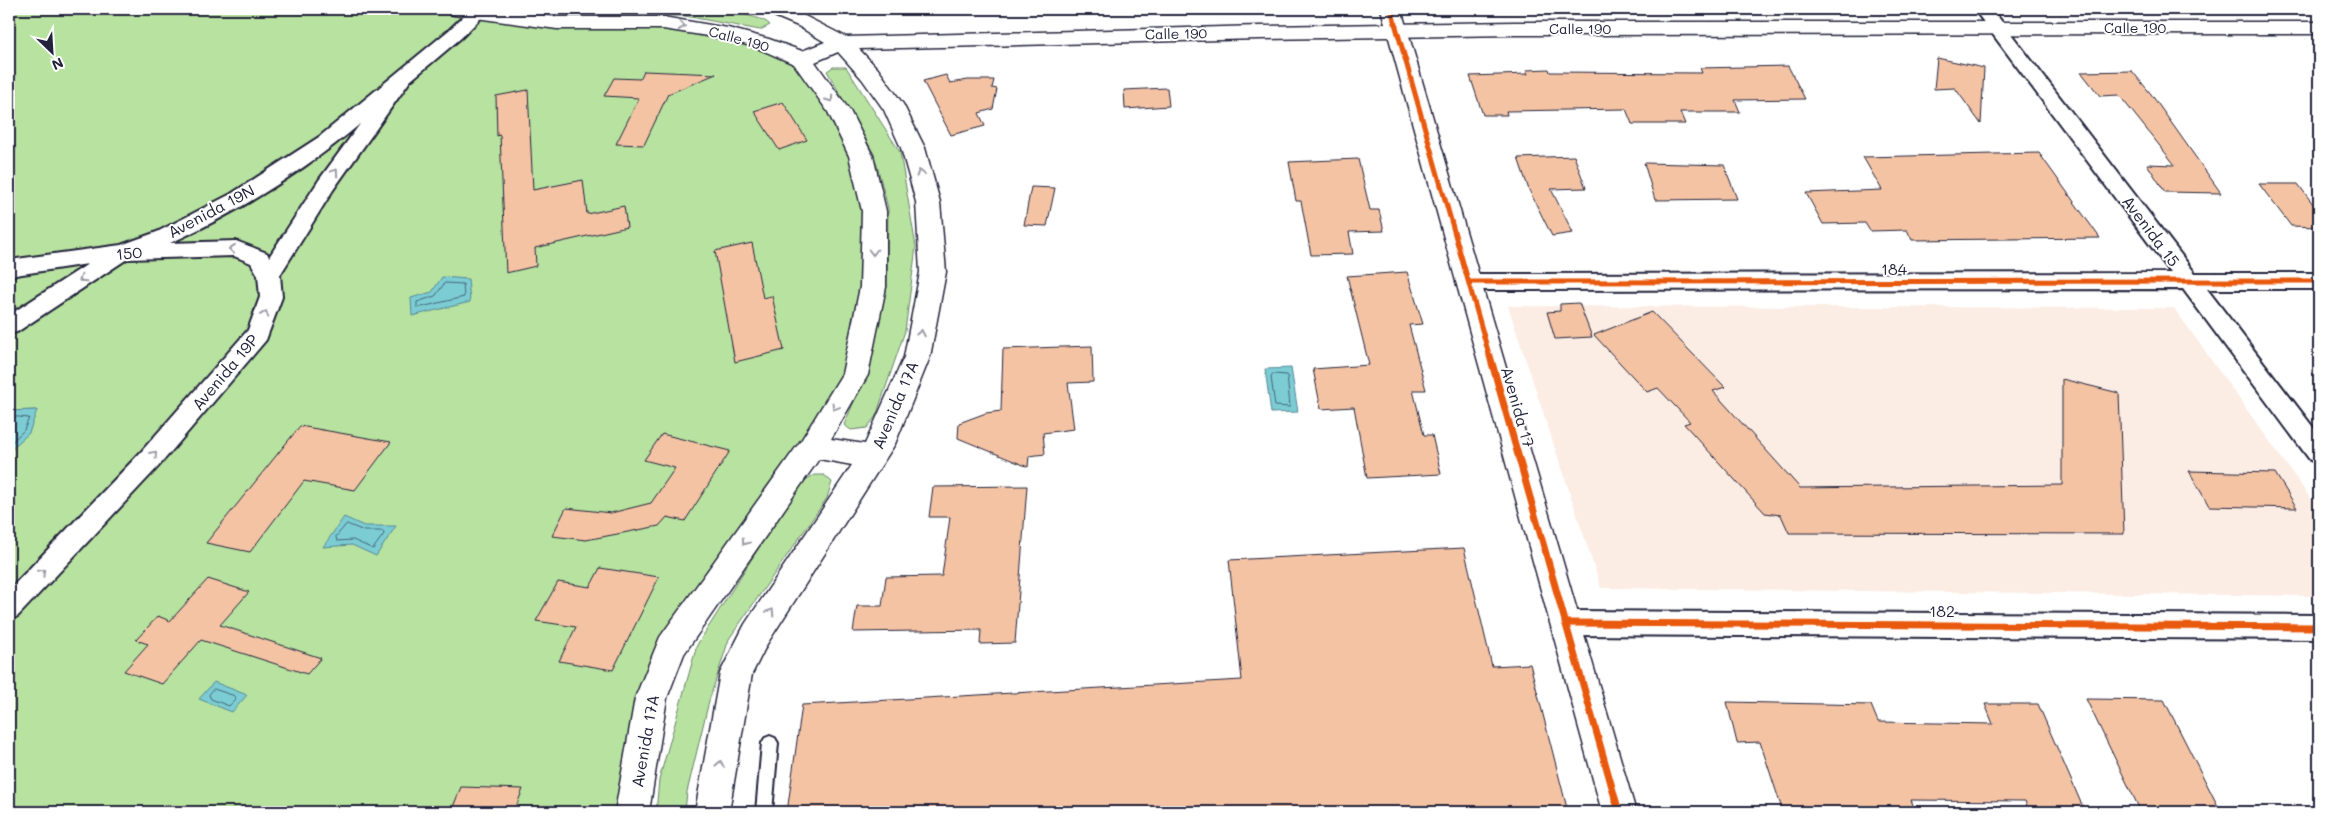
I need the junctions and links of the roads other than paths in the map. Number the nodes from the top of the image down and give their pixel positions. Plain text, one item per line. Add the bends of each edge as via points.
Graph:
1 (454, 9) edge
2 (774, 9) edge
3 (1983, 9) edge
4 (479, 11) edge
5 (1394, 19) edge
6 (1997, 27) junction
7 (2319, 28) edge
8 (842, 43) junction
9 (802, 59) junction
10 (403, 78) junction
11 (123, 252) junction
12 (9, 268) edge
13 (269, 275) junction
14 (1469, 282) junction
15 (2319, 282) edge
16 (2190, 283) junction
17 (9, 326) edge
18 (812, 447) junction
19 (2319, 453) edge
20 (873, 457) junction
21 (9, 608) edge
22 (1565, 623) junction
23 (2319, 627) edge
24 (770, 743) dead end
25 (632, 812) edge
26 (712, 812) edge
27 (764, 812) edge
28 (1619, 812) edge

1 - 4 main road, Calle 190
2 - 8 main road
3 - 6 street, Avenida 15
4 -> 9 main road, Calle 190 via 557,23 663,23 722,32
4 - 10 street
5 - 6 main road, Calle 190
5 - 8 main road, Calle 190
5 - 14 main road, Avenida 17
6 - 7 main road, Calle 190
6 - 16 street, Avenida 15
8 - 9 main road, Calle 190
20 -> 8 main road, Avenida 17A via 917,357 933,272 933,242 928,202 913,148 895,109
9 -> 18 main road, Avenida 17A via 839,111 861,156 874,211 873,287 855,375
10 - 11 street, Avenida 19N via 326,142 238,199 190,224
13 -> 10 street via 326,185
11 - 12 street, 150
13 -> 11 street, 150 via 258,258 236,248
11 -> 17 street, Avenida 19N
21 -> 13 street, Avenida 19P via 149,460 258,334 271,297
14 - 16 street, 184
14 - 22 main road, Avenida 17
15 - 16 street, 184
16 - 19 street, Avenida 15
18 - 20 main road
18 -> 25 main road, Avenida 17A via 671,647 651,698
26 -> 20 main road, Avenida 17A via 736,673 756,634
22 - 23 street, 182
22 - 28 main road, Avenida 17
24 - 27 lane

